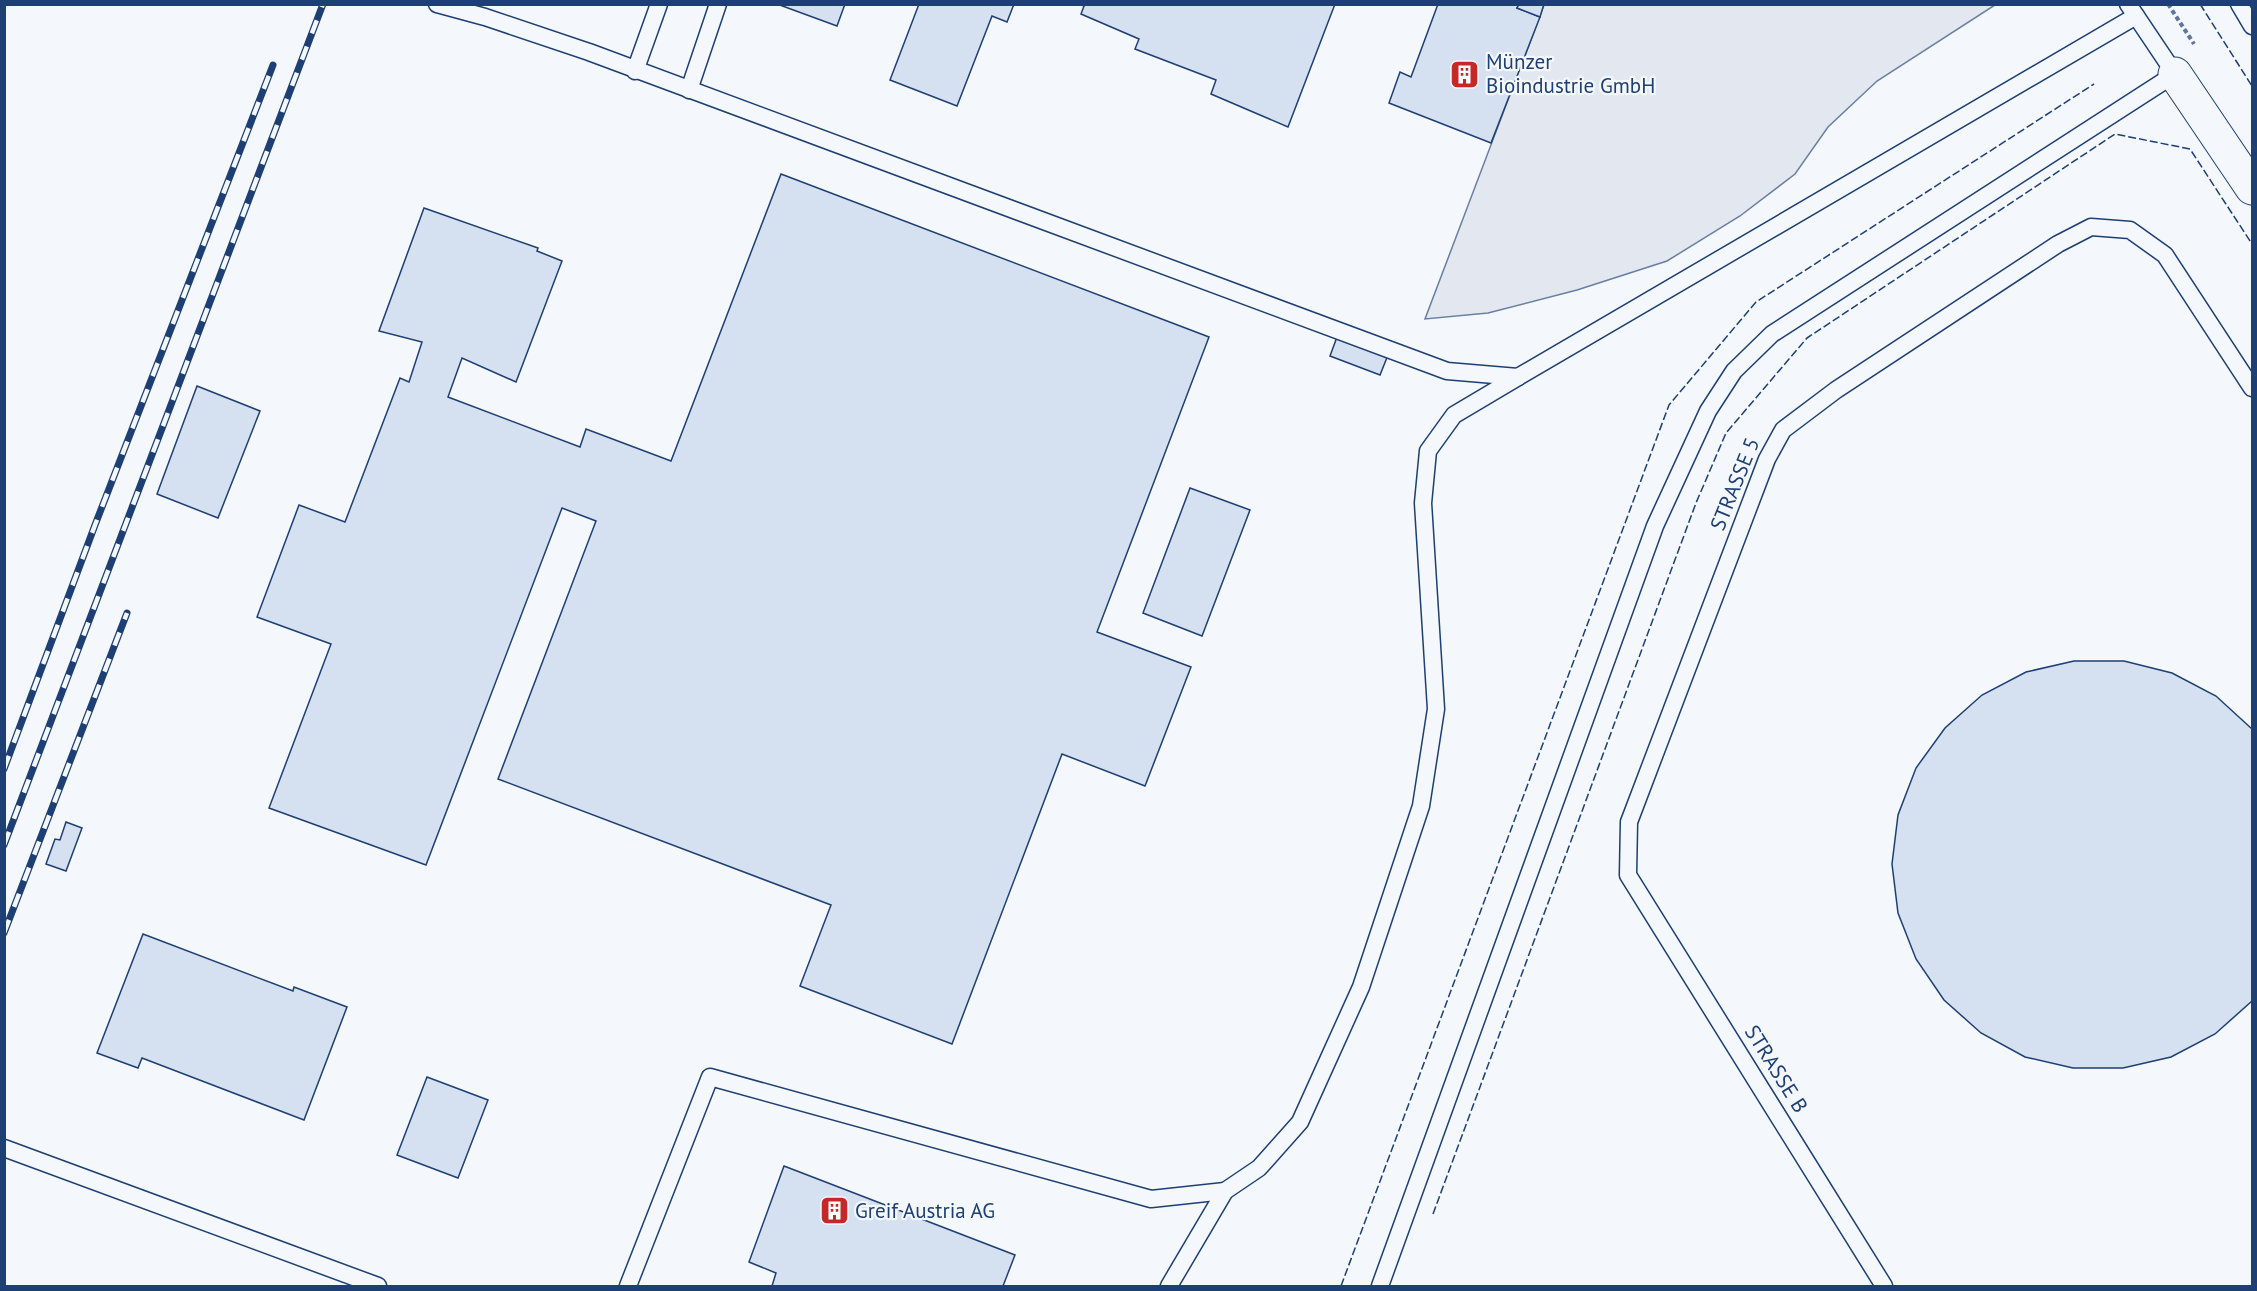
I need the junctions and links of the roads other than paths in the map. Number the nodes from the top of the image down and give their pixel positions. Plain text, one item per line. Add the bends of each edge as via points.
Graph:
1 (437, 4) edge
2 (659, 4) edge
3 (718, 4) edge
4 (2238, 4) edge
5 (2132, 10) edge
6 (2253, 26) edge
7 (635, 71) junction
8 (2175, 74) junction
9 (688, 90) junction
10 (2253, 188) edge
11 (1518, 377) junction
12 (2253, 388) edge
13 (1628, 875) joint
14 (4, 1148) edge
15 (1225, 1191) junction
16 (378, 1287) edge
17 (628, 1287) edge
18 (1169, 1287) edge
19 (1380, 1287) edge
20 (1884, 1287) edge

1 - 7 lane via 485,17
2 - 7 lane
3 - 9 lane
4 - 6 lane
5 - 8 lane
5 - 11 lane
7 - 9 lane
8 - 10 street
8 - 19 lane via 1772,334 1734,371 1708,411 1656,526
9 - 11 lane via 1447,371
11 - 15 lane via 1454,415 1428,451 1423,503 1436,709 1421,806 1361,987 1300,1122 1259,1168
12 - 13 lane, STRASSE 5 via 2165,255 2130,230 2091,226 1836,390 1783,430 1767,459 1629,822
13 - 20 lane, STRASSE B
14 - 16 lane
15 - 17 lane via 1151,1199 710,1077
15 - 18 lane

